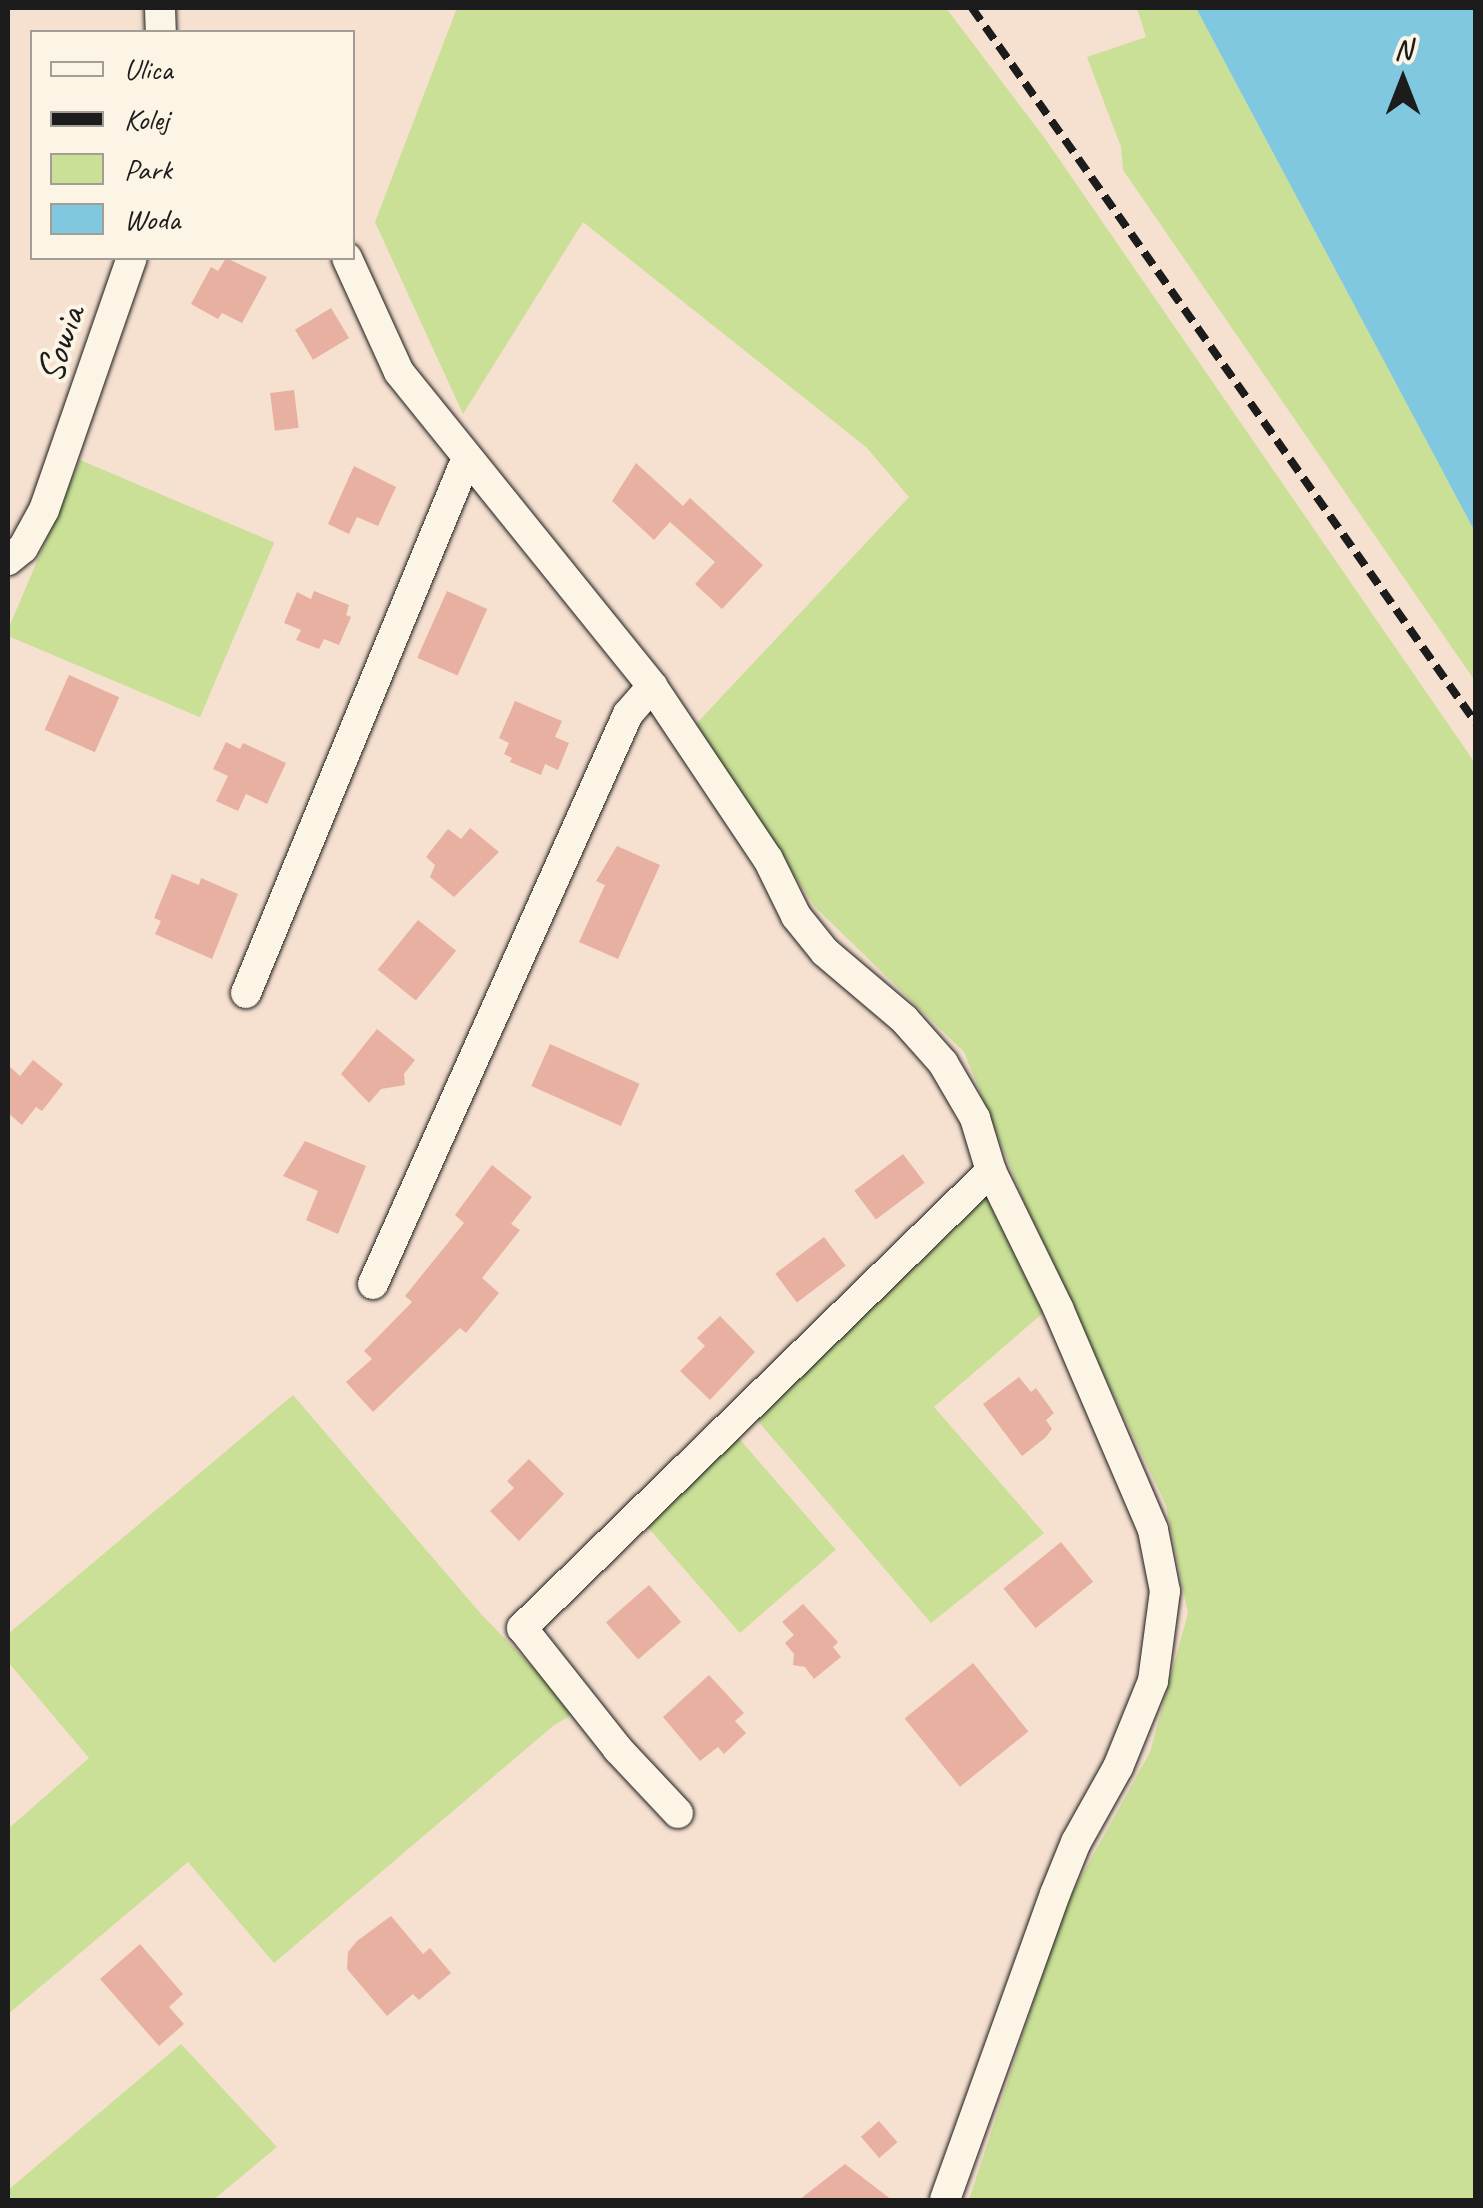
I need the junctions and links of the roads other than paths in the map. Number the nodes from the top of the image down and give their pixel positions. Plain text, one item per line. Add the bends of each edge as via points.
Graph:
1 (131, 260) edge
2 (348, 260) edge
3 (466, 460) junction
4 (8, 560) edge
5 (652, 686) junction
6 (246, 993) dead end
7 (990, 1171) junction
8 (374, 1284) dead end
9 (678, 1812) dead end
10 (946, 2200) edge

1 - 4 street, Sowia via 44,510 23,548
2 - 3 street via 399,372
3 - 5 street
3 - 6 street
5 - 7 street via 768,860 796,916 943,1063 976,1118
5 - 8 street via 628,714
7 - 9 street via 522,1628 618,1749
7 - 10 street via 1139,1491 1165,1591 1154,1681 1055,1894

